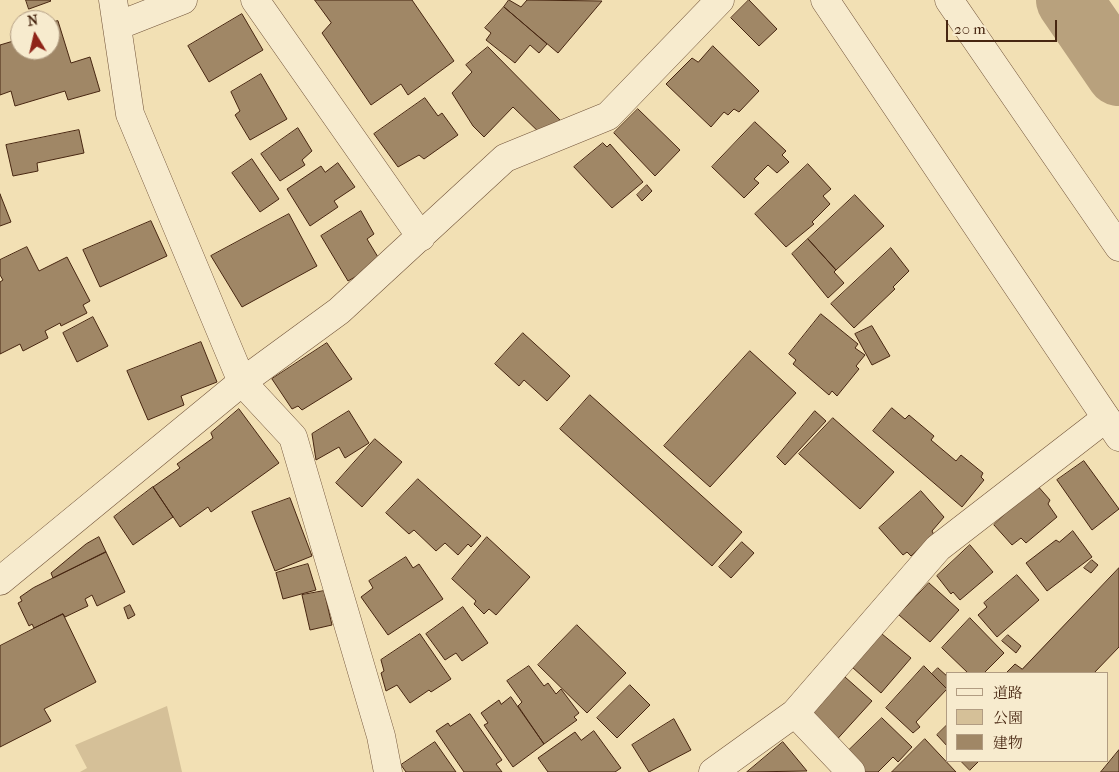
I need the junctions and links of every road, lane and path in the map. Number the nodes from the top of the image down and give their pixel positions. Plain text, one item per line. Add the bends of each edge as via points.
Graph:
1 (183, 0) edge
2 (255, 0) edge
3 (720, 0) edge
4 (825, 0) edge
5 (950, 0) edge
6 (115, 13) edge
7 (421, 237) junction
8 (1119, 247) edge
9 (242, 382) junction
10 (1112, 427) edge
11 (0, 580) edge
12 (795, 713) junction
13 (388, 772) edge
14 (713, 772) edge
15 (851, 772) edge

1 - 6 street
2 - 7 street
3 - 7 street via 608,116 504,158
4 - 10 street
5 - 8 street
6 - 9 street via 130,114
7 - 9 street via 339,311
9 - 11 street
9 - 13 street via 293,437 381,736
10 - 12 street via 938,548
12 - 14 street
12 - 15 street

